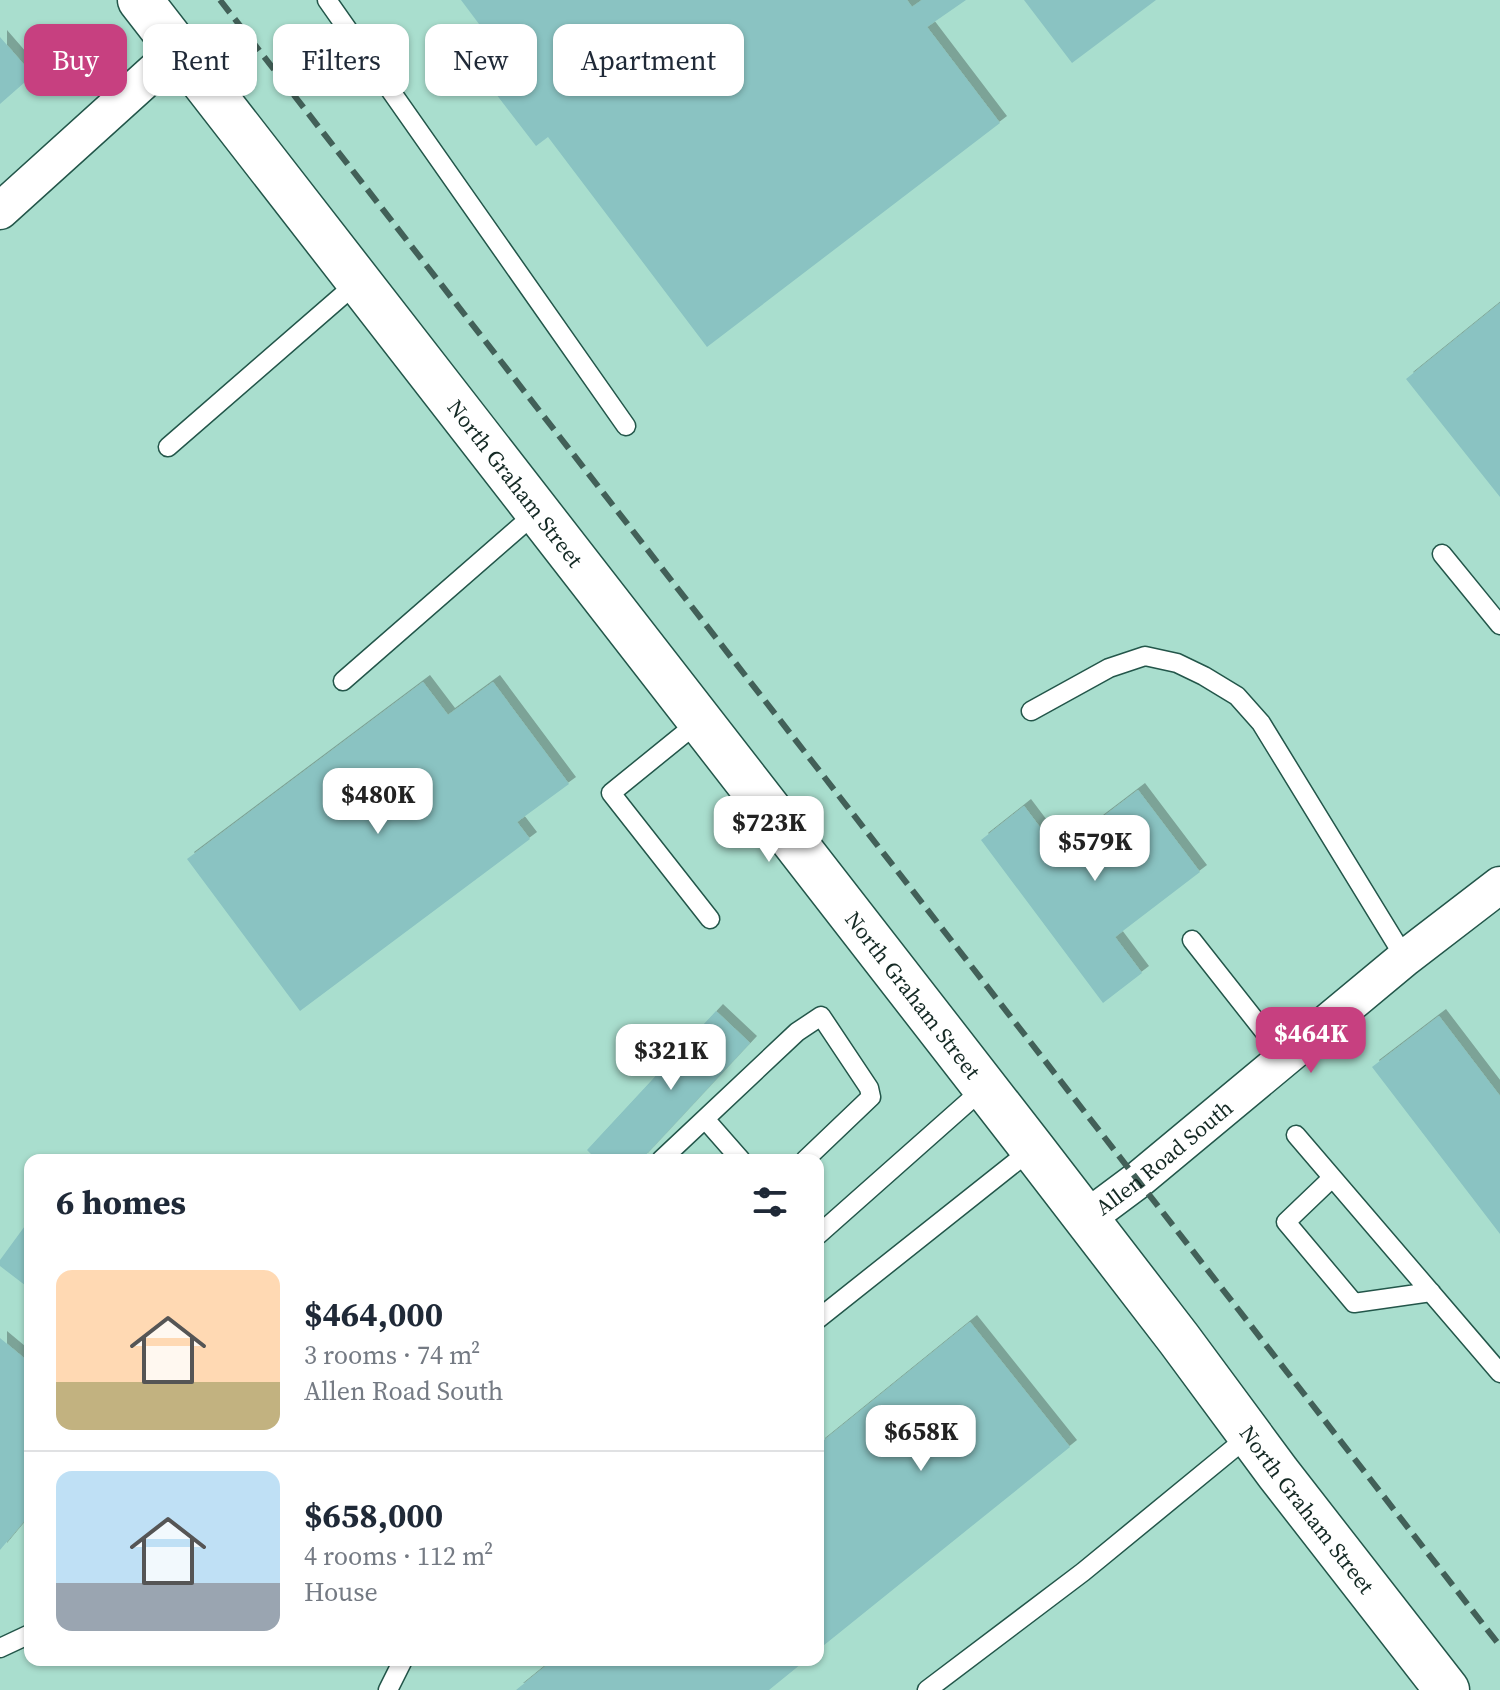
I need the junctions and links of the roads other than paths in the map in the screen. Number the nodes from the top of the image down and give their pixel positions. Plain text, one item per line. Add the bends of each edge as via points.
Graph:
1 (140, 0) edge
2 (327, 0) edge
3 (158, 24) edge
4 (143, 82) edge
5 (214, 96) edge
6 (0, 211) edge
7 (359, 281) junction
8 (626, 426) dead end
9 (168, 447) dead end
10 (538, 511) junction
11 (1442, 554) dead end
12 (1500, 625) edge
13 (343, 681) dead end
14 (1031, 711) dead end
15 (701, 720) junction
16 (1498, 892) edge
17 (710, 919) dead end
18 (1192, 940) dead end
19 (1405, 958) junction
20 (1285, 1058) junction
21 (985, 1087) junction
22 (705, 1119) junction
23 (1296, 1135) dead end
24 (1032, 1148) junction
25 (667, 1154) edge
26 (736, 1154) edge
27 (811, 1154) edge
28 (1332, 1178) junction
29 (1087, 1218) junction
30 (824, 1230) edge
31 (1431, 1292) junction
32 (824, 1311) edge
33 (1500, 1373) edge
34 (1250, 1435) junction
35 (24, 1637) edge
36 (0, 1648) edge
37 (400, 1666) edge
38 (388, 1690) edge
39 (927, 1690) edge
40 (1447, 1690) edge

1 - 3 main road, North Graham Street
2 - 8 lane
4 - 6 street
5 - 7 main road, North Graham Street
7 - 9 lane
7 - 10 main road, North Graham Street
10 - 13 lane
10 - 15 main road, North Graham Street
11 - 12 lane
14 - 19 lane via 1109,668 1145,656 1177,663 1237,696 1261,723
15 - 17 lane via 611,793
15 - 21 main road, North Graham Street
16 - 19 street, Allen Road South
18 - 20 lane
19 - 20 street, Allen Road South
20 - 29 street, Allen Road South
21 - 24 main road, North Graham Street
21 - 30 lane
22 - 25 lane
22 - 26 lane
22 - 27 lane via 821,1016 871,1097
23 - 28 lane
24 - 29 main road, North Graham Street
24 - 32 lane
28 - 31 lane
28 - 31 lane via 1286,1222 1354,1303
29 - 34 main road, North Graham Street
31 - 33 lane
34 - 39 lane via 1083,1572
34 - 40 main road, North Graham Street
35 - 36 lane
37 - 38 lane

